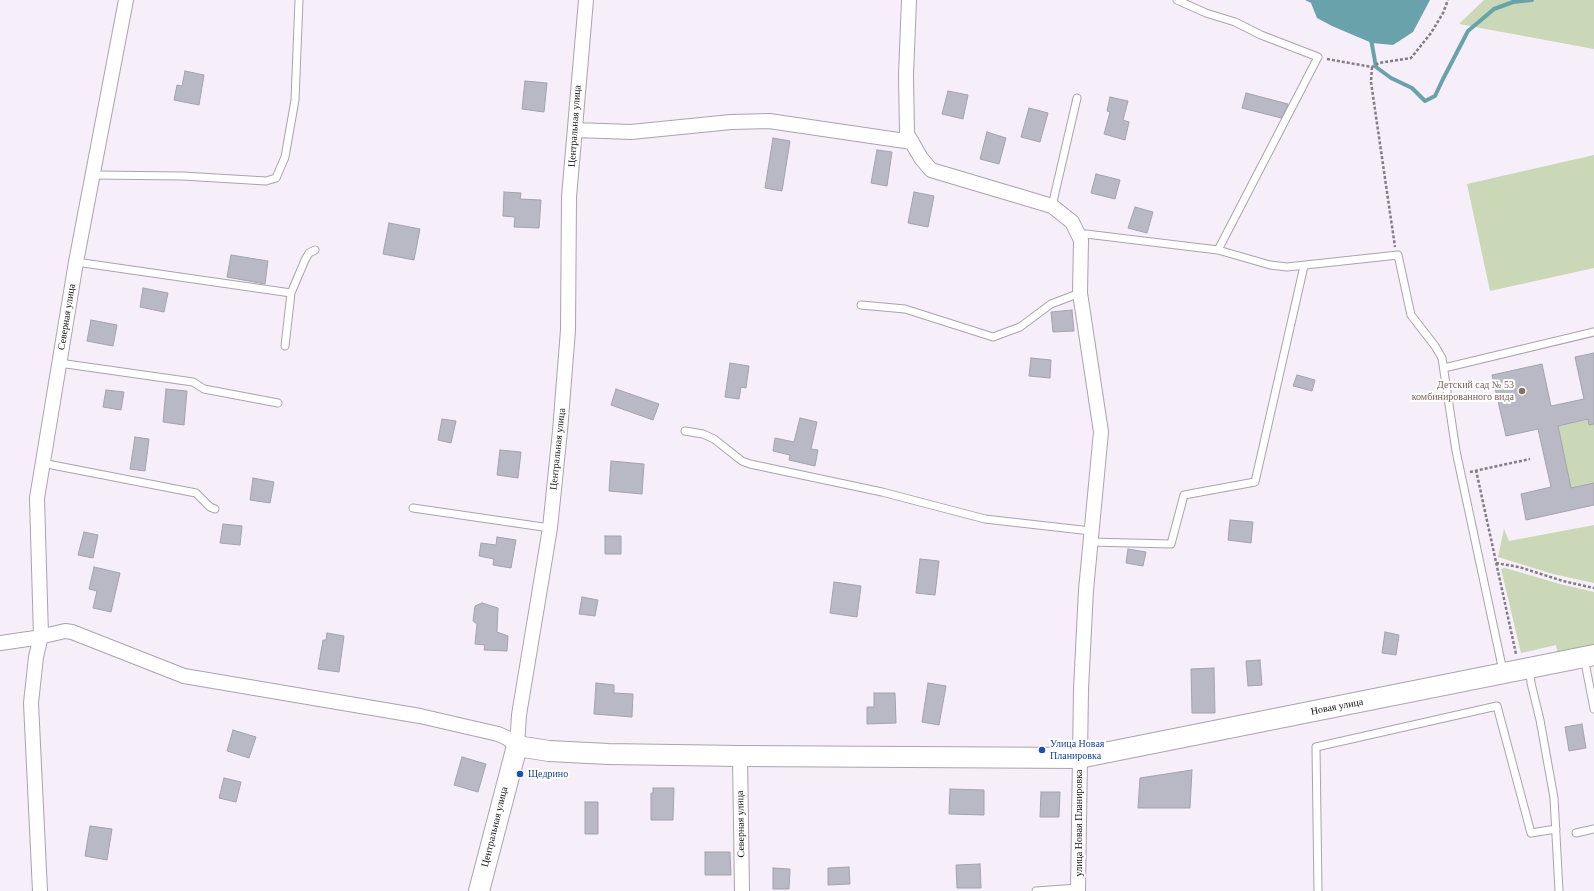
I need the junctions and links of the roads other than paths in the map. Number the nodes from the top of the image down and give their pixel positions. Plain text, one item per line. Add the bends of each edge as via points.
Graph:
1 (126, 0) edge
2 (299, 0) edge
3 (586, 0) edge
4 (909, 0) edge
5 (1177, 0) edge
6 (1077, 98) dead end
7 (575, 130) junction
8 (912, 142) junction
9 (94, 175) junction
10 (1052, 206) junction
11 (1078, 235) junction
12 (315, 250) dead end
13 (1218, 250) junction
14 (76, 262) junction
15 (1304, 266) junction
16 (291, 293) junction
17 (1080, 293) junction
18 (861, 305) dead end
19 (1594, 332) edge
20 (285, 346) dead end
21 (59, 363) junction
22 (1444, 368) junction
23 (278, 403) dead end
24 (685, 431) dead end
25 (42, 463) junction
26 (413, 508) dead end
27 (215, 509) dead end
28 (550, 528) junction
29 (1091, 536) junction
30 (41, 636) junction
31 (0, 643) edge
32 (1589, 656) edge
33 (1518, 670) junction
34 (1594, 709) edge
35 (517, 746) junction
36 (740, 756) junction
37 (1079, 758) junction
38 (1556, 829) junction
39 (1594, 829) edge
40 (1576, 833) dead end
41 (1078, 890) edge
42 (40, 891) edge
43 (479, 891) edge
44 (742, 891) edge
45 (1036, 891) edge
46 (1318, 891) edge
47 (1559, 891) edge

1 - 9 street, Северная улица
2 - 9 lane via 295,100 285,157 276,178 266,181 183,176
3 - 7 street, Центральная улица
4 - 8 street via 907,134
5 - 13 lane via 1318,57
6 - 10 lane
7 - 8 street via 631,132 768,121
7 - 28 street, Центральная улица via 570,197 568,330
8 - 10 street via 931,170
9 - 14 street, Северная улица
10 - 11 street via 1072,222
11 - 13 lane
11 - 17 street, улица Новая Планировка via 1081,240
12 - 16 lane via 309,253 305,260
13 - 15 lane via 1270,265
14 - 16 lane
14 - 21 street, Северная улица
15 - 22 lane via 1398,254 1410,315 1440,352
15 - 29 lane via 1255,482 1184,496 1171,544
16 - 20 lane
17 - 18 lane via 1051,304 1020,327 993,336 905,309
17 - 29 street, улица Новая Планировка via 1101,432
19 - 22 lane
21 - 23 lane via 193,382 204,389
21 - 25 street, Северная улица
22 - 33 lane via 1461,474
24 - 29 lane via 714,439 742,461 750,464 882,492 985,519
25 - 27 lane via 196,493
25 - 30 street, Северная улица via 37,498
26 - 28 lane
28 - 35 street, Центральная улица via 518,715
29 - 37 street, улица Новая Планировка
30 - 31 street
30 - 35 street via 72,632 184,676 420,716 498,734
30 - 42 street, Северная улица via 31,703
32 - 33 street, Новая улица
32 - 34 lane
33 - 37 street, Новая улица
33 - 38 lane via 1531,683 1553,790
35 - 36 street, Новая улица via 560,752
35 - 43 street, Центральная улица
36 - 37 street, Новая улица
36 - 44 street, Северная улица
37 - 41 street, улица Новая Планировка
38 - 46 lane via 1531,833 1497,706 1316,747
38 - 47 lane
39 - 40 lane
41 - 45 lane, улица Новая Планировка

